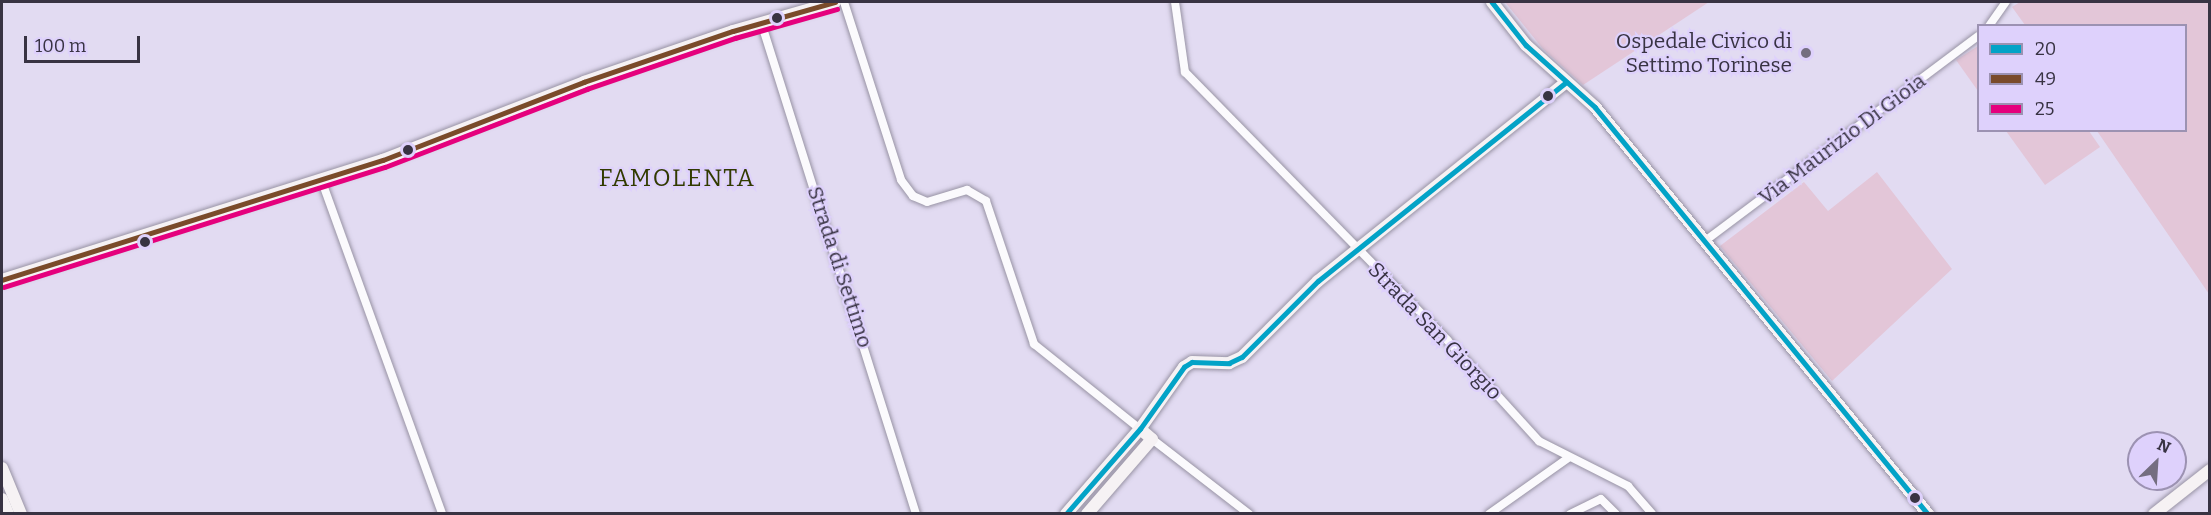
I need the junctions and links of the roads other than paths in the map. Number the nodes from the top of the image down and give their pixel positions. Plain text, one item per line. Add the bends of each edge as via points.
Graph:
1 (835, 2) edge
2 (844, 2) edge
3 (1175, 2) edge
4 (1492, 2) edge
5 (2006, 2) edge
6 (761, 22) junction
7 (1991, 24) edge
8 (1977, 37) edge
9 (1566, 82) junction
10 (321, 179) junction
11 (1705, 241) junction
12 (1358, 250) junction
13 (3, 280) edge
14 (1140, 429) junction
15 (1152, 439) junction
16 (1568, 458) junction
17 (2, 468) edge
18 (2210, 470) edge
19 (1084, 492) junction
20 (2, 499) edge
21 (1096, 503) junction
22 (8, 513) edge
23 (21, 513) edge
24 (442, 513) edge
25 (916, 513) edge
26 (1066, 513) edge
27 (1087, 513) edge
28 (1249, 513) edge
29 (1489, 513) edge
30 (1570, 513) edge
31 (1616, 513) edge
32 (1652, 513) edge
33 (1928, 513) edge
34 (2154, 513) edge

1 - 6 street
2 - 14 street via 902,180 913,196 927,202 967,190 986,201 1034,344
3 - 12 street, Strada San Giorgio via 1185,72
4 - 9 street via 1526,45
5 - 7 street
6 - 10 street
6 - 25 street, Strada di Settimo
8 - 11 street, Via Maurizio Di Gioia
9 - 11 street via 1595,107
9 - 12 street
10 - 13 street
10 - 24 street
11 - 33 street
12 - 14 street via 1317,281 1240,358 1229,363 1192,362 1184,367
12 - 16 street, Strada San Giorgio via 1448,340 1539,441
14 - 15 street
14 - 19 street
15 - 21 street
15 - 28 street
16 - 29 street
16 - 32 street, Strada San Giorgio via 1628,486
17 - 23 street
18 - 34 street
19 - 21 street
19 - 26 street
20 - 22 street
21 - 27 street
30 - 31 street via 1601,499

